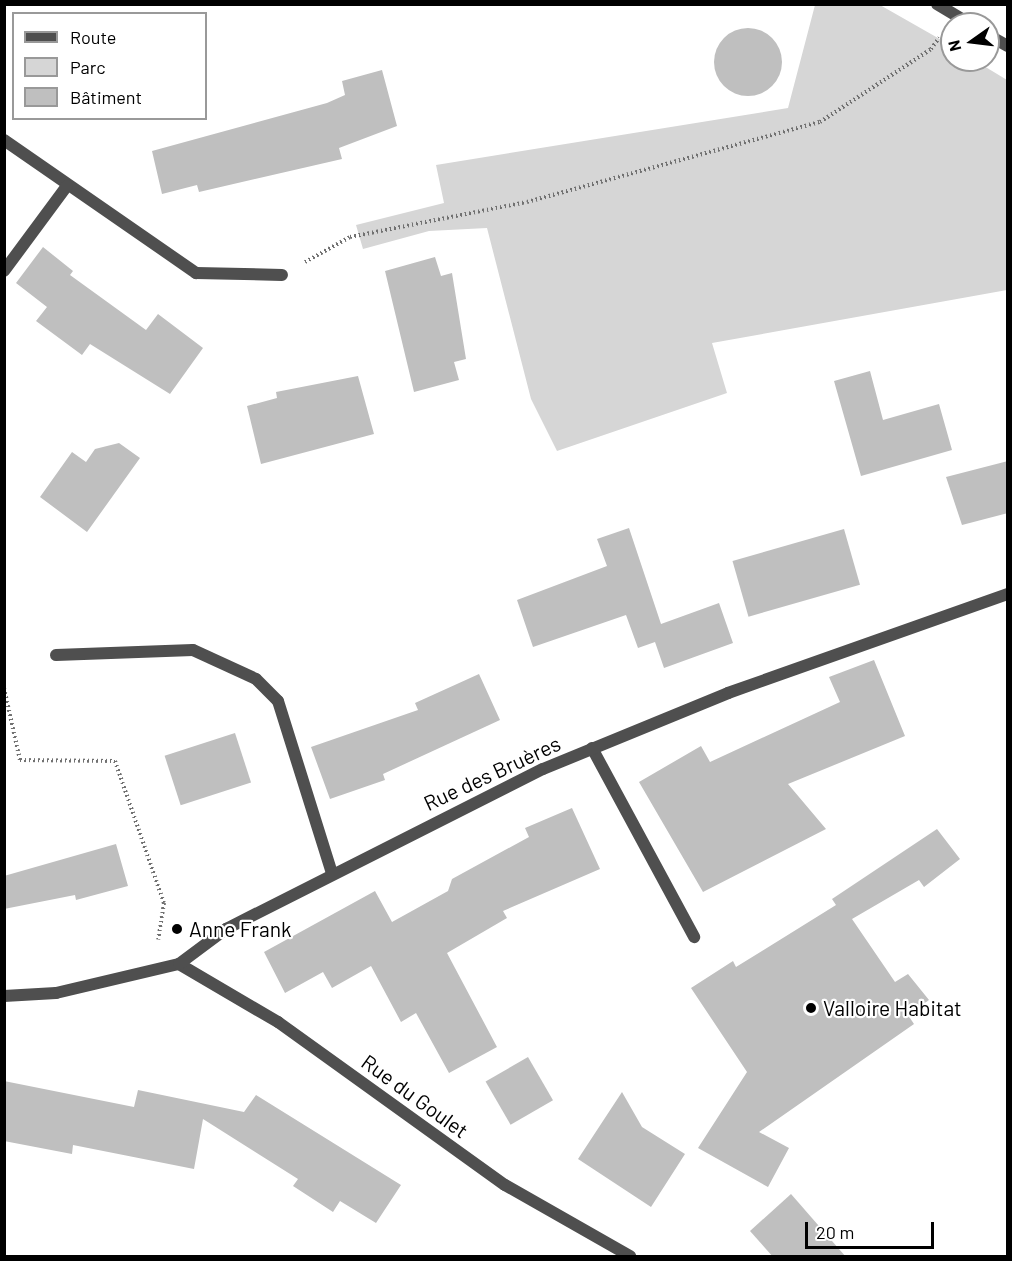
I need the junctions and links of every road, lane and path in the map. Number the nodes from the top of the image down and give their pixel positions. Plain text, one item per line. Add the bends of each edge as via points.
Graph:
1 (940, 37) edge
2 (4, 140) edge
3 (67, 186) junction
4 (4, 271) edge
5 (282, 275) joint
6 (1008, 594) edge
7 (56, 655) dead end
8 (4, 688) edge
9 (592, 748) junction
10 (332, 873) junction
11 (694, 937) dead end
12 (158, 941) dead end
13 (179, 964) junction
14 (4, 996) edge
15 (630, 1257) edge

1 - 5 path via 931,49 820,122 527,202 350,237
2 - 3 street
3 - 4 street
3 - 5 street via 196,273
6 - 9 street, Rue des Bruères via 728,693
7 - 10 street via 193,650 256,679 278,701
8 - 12 path via 20,760 115,761 164,903
9 - 10 street, Rue des Bruères
9 - 11 street
10 - 13 street, Rue des Bruères via 226,928
13 - 14 street, Rue des Bruères via 56,993
13 - 15 street, Rue du Goulet via 278,1022 506,1185

